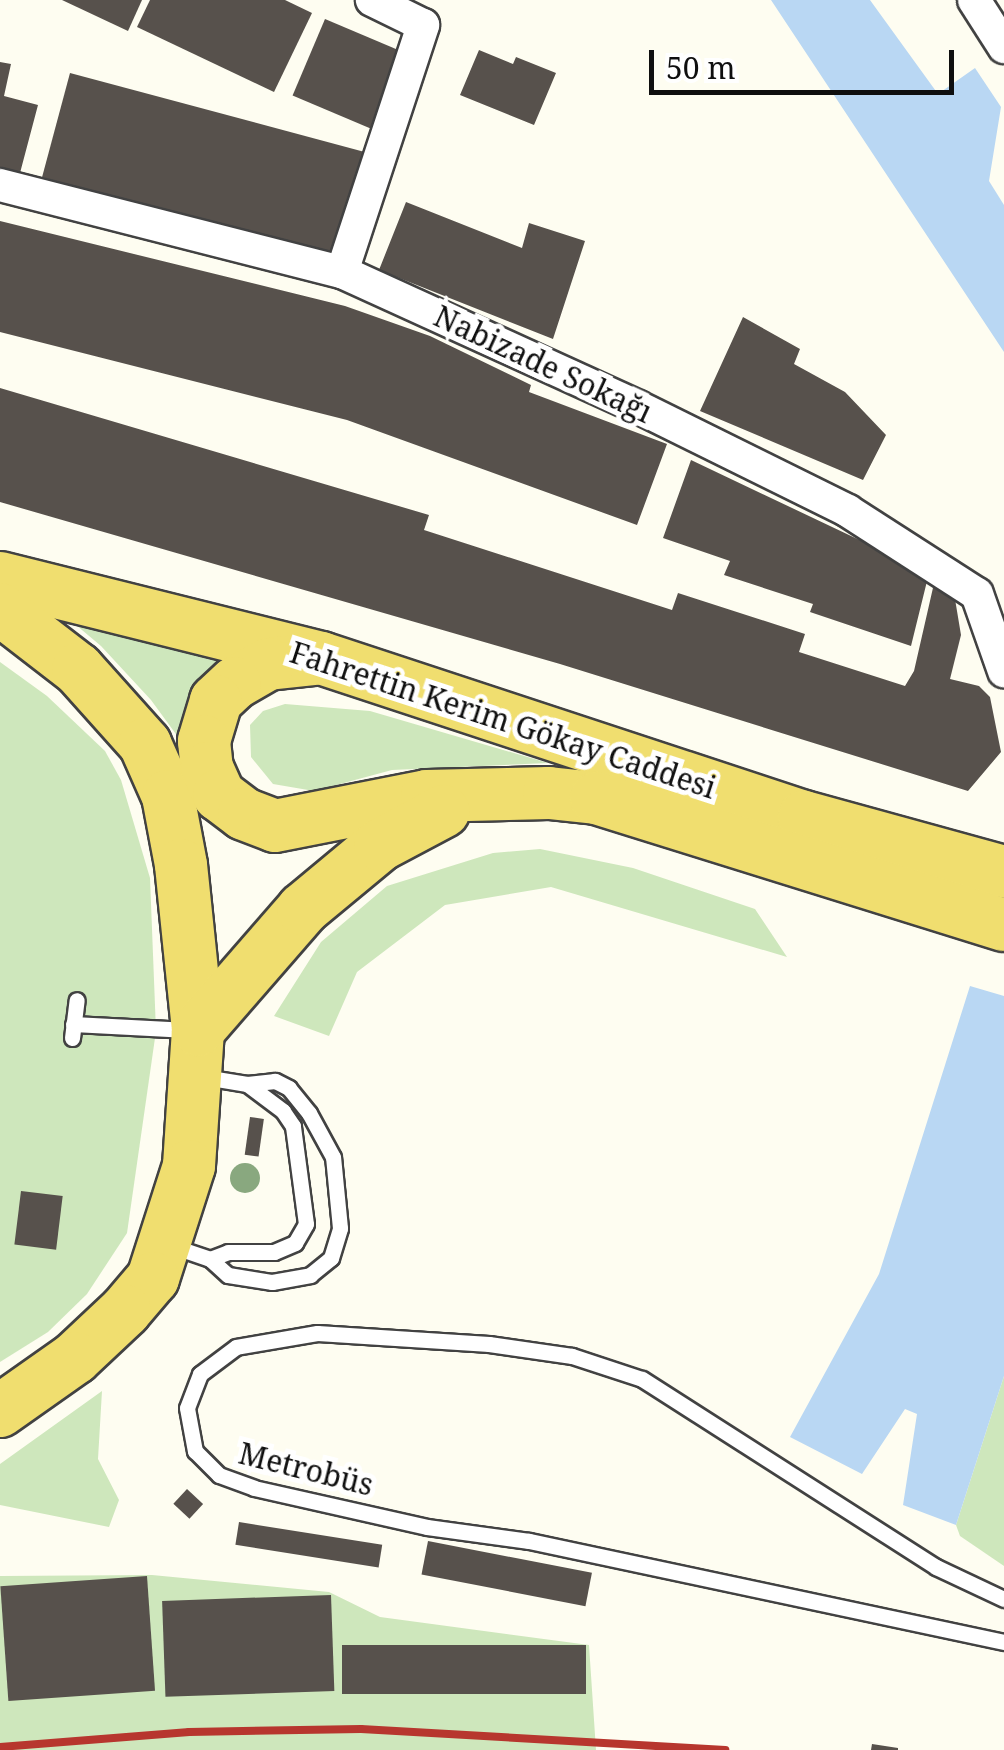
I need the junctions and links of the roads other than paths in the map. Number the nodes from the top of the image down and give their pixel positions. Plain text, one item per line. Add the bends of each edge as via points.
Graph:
1 (372, 0) edge
2 (974, 0) edge
3 (1004, 47) edge
4 (0, 185) edge
5 (342, 272) junction
6 (0, 578) edge
7 (0, 609) edge
8 (321, 658) junction
9 (1004, 671) edge
10 (482, 793) junction
11 (1004, 872) edge
12 (1004, 925) edge
13 (78, 1000) dead end
14 (214, 1063) junction
15 (187, 1251) junction
16 (0, 1411) edge
17 (1004, 1599) edge
18 (1004, 1642) edge

1 - 5 street via 423,25
2 - 3 street
4 - 5 street, Nabizade Sokağı
5 - 9 street, Nabizade Sokağı via 848,511 977,594
6 - 8 main road, Fahrettin Kerim Gökay Caddesi
7 - 14 main road via 78,669 145,744 168,796
8 - 10 main road, Fahrettin Kerim Gökay Caddesi via 268,664 216,702 204,742 219,795 275,826 427,796
8 - 11 main road, Fahrettin Kerim Gökay Caddesi via 804,816
10 - 12 main road, Fahrettin Kerim Gökay Caddesi via 596,798
10 - 14 main road via 380,844 303,908
13 - 14 lane via 72,1031
14 - 15 main road via 189,1166
14 - 15 lane via 284,1111 306,1224 295,1243 274,1252
14 - 15 lane via 289,1088 309,1112 333,1157 340,1228 331,1258 310,1275 272,1282 228,1276
15 - 16 main road via 75,1358
17 - 18 lane, Metrobüs via 936,1567 642,1379 572,1356 317,1333 236,1347 200,1374 187,1408 194,1451 219,1475 254,1488

